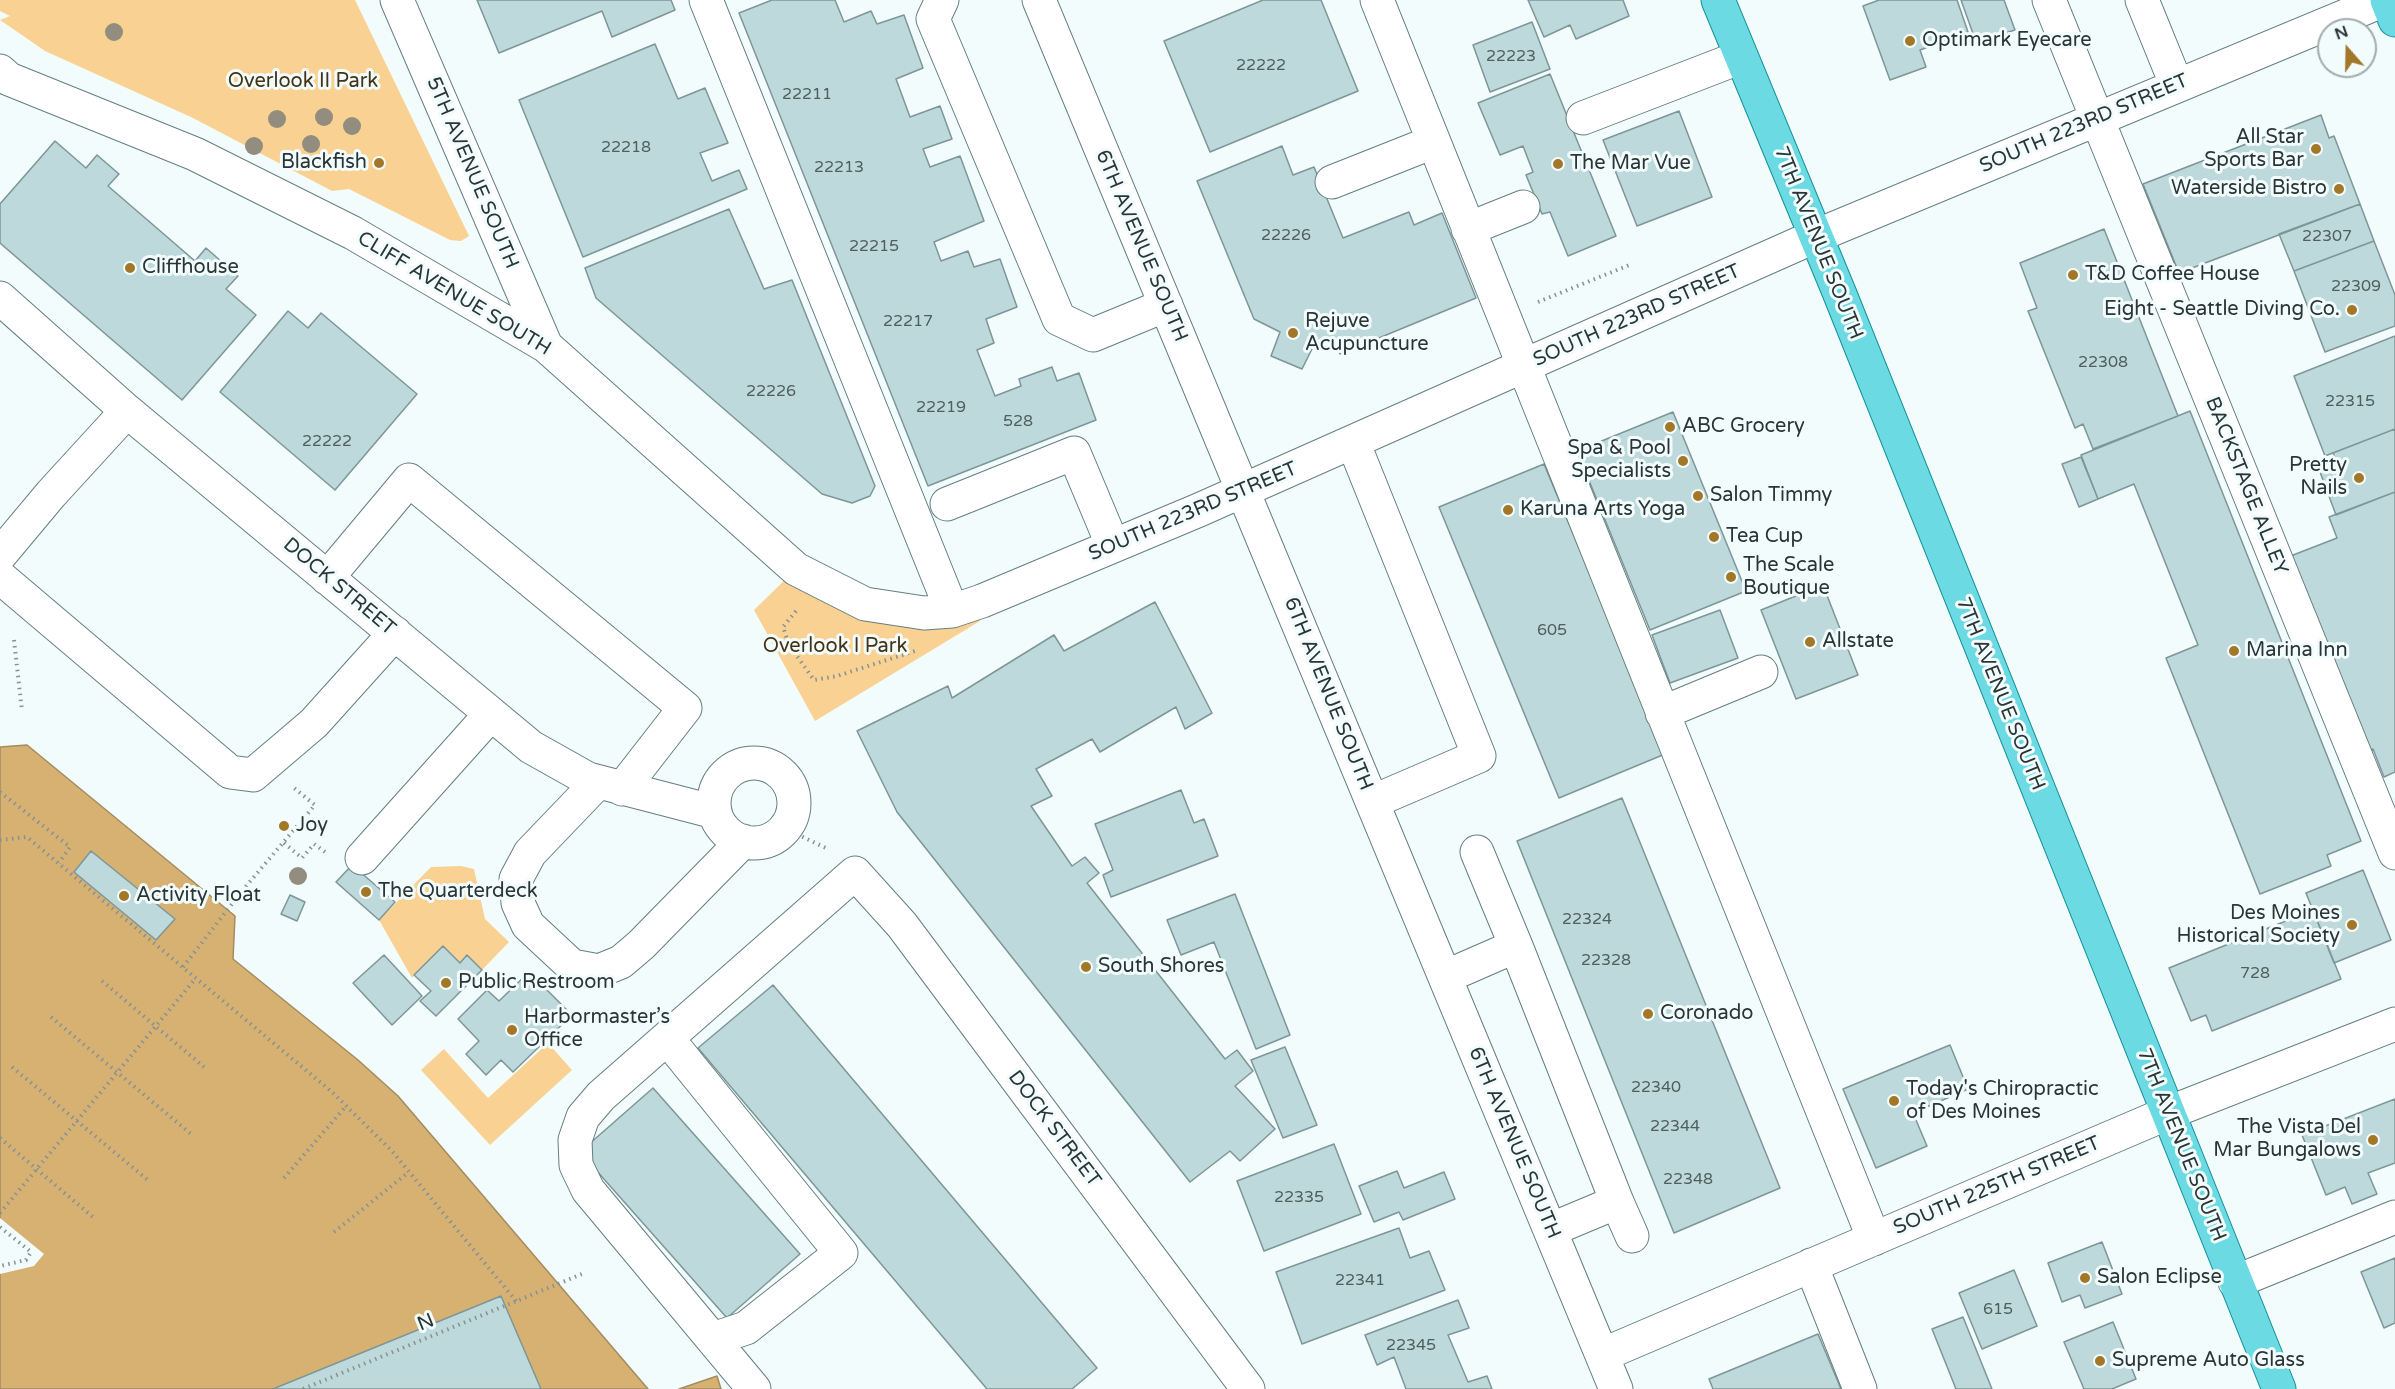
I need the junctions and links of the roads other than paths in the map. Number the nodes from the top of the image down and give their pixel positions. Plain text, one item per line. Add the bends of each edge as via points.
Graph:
1 (397, 0) edge
2 (706, 0) edge
3 (942, 0) edge
4 (1039, 0) edge
5 (1377, 0) edge
6 (1718, 0) edge
7 (2049, 0) edge
8 (2142, 0) edge
9 (2385, 0) edge
10 (2395, 20) edge
11 (1741, 57) junction
12 (3, 80) edge
13 (2177, 86) junction
14 (1583, 118) dead end
15 (2097, 119) junction
16 (1433, 142) junction
17 (1332, 182) dead end
18 (1523, 207) dead end
19 (1468, 229) junction
20 (1816, 236) junction
21 (0, 298) edge
22 (1166, 305) junction
23 (546, 346) junction
24 (1523, 367) junction
25 (127, 411) junction
26 (1353, 442) junction
27 (1244, 491) junction
28 (947, 504) dead end
29 (1113, 546) junction
30 (0, 555) edge
31 (0, 578) edge
32 (327, 578) junction
33 (888, 610) joint
34 (952, 611) junction
35 (395, 633) junction
36 (1761, 672) dead end
37 (1662, 713) junction
38 (490, 715) junction
39 (610, 786) junction
40 (1372, 802) junction
41 (715, 812) junction
42 (742, 842) junction
43 (1477, 852) dead end
44 (2395, 853) edge
45 (347, 857) road end
46 (1516, 946) junction
47 (1445, 977) junction
48 (2395, 1024) edge
49 (667, 1038) junction
50 (2168, 1113) junction
51 (1617, 1202) junction
52 (2395, 1217) edge
53 (1550, 1230) junction
54 (1632, 1236) dead end
55 (1874, 1239) junction
56 (1811, 1265) junction
57 (2235, 1282) junction
58 (712, 1339) junction
59 (1602, 1355) junction
60 (754, 1389) edge
61 (1248, 1389) edge
62 (1616, 1389) edge
63 (1860, 1389) edge
64 (2279, 1389) edge

1 - 23 street, 5TH AVENUE SOUTH
2 - 34 street
3 - 22 street via 933,19 1059,319 1093,335
4 - 22 street, 6TH AVENUE SOUTH
5 - 16 street
6 - 11 main road, 7TH AVENUE SOUTH
7 - 15 street, BACKSTAGE ALLEY
8 - 13 street
9 - 10 main road
9 - 13 street, SOUTH 223RD STREET
11 - 14 street
11 - 20 main road, 7TH AVENUE SOUTH
12 - 23 street, CLIFF AVENUE SOUTH via 195,154 353,233
13 - 15 street, SOUTH 223RD STREET
15 - 20 street, SOUTH 223RD STREET
15 - 44 street, BACKSTAGE ALLEY
16 - 17 street
16 - 19 street
18 - 19 street
19 - 24 street
20 - 24 street, SOUTH 223RD STREET
20 - 50 main road, 7TH AVENUE SOUTH
21 - 25 street, DOCK STREET
22 - 27 street, 6TH AVENUE SOUTH
23 - 33 street, CLIFF AVENUE SOUTH via 795,569 865,604
24 - 26 street, SOUTH 223RD STREET
24 - 37 street
25 - 30 street
25 - 32 street, DOCK STREET
26 - 27 street, SOUTH 223RD STREET
26 - 40 street via 1479,756
27 - 29 street, SOUTH 223RD STREET
27 - 40 street, 6TH AVENUE SOUTH
28 - 29 street via 1074,453
29 - 34 street, SOUTH 223RD STREET
31 - 35 street via 230,772 253,776 314,723
32 - 35 street, DOCK STREET
32 - 39 street via 409,480 685,708
33 - 34 street, SOUTH 223RD STREET
35 - 38 street, DOCK STREET
36 - 37 street
37 - 55 street
38 - 39 street, DOCK STREET via 550,759
38 - 45 street
39 - 41 street, DOCK STREET
39 - 42 street via 530,853 516,879 518,903 528,925 572,966 599,971 621,962
40 - 47 street, 6TH AVENUE SOUTH
41 - 42 street via 724,830
41 - 42 street via 718,785 737,767 764,764 786,778 795,803 786,829 766,841
43 - 46 street
46 - 47 street
46 - 51 street
47 - 53 street, 6TH AVENUE SOUTH
48 - 50 street, SOUTH 225TH STREET
49 - 58 street via 592,1105 576,1133 574,1153 588,1190
49 - 58 street via 841,1253 746,1328
49 - 61 street, DOCK STREET via 855,873 902,925
50 - 55 street, SOUTH 225TH STREET
50 - 57 main road, 7TH AVENUE SOUTH
51 - 53 street
51 - 54 street
52 - 57 street
53 - 59 street, 6TH AVENUE SOUTH
55 - 56 street, SOUTH 225TH STREET
56 - 59 street, SOUTH 225TH STREET
56 - 63 street
57 - 64 main road, 7TH AVENUE SOUTH
58 - 60 street
59 - 62 street, 6TH AVENUE SOUTH

